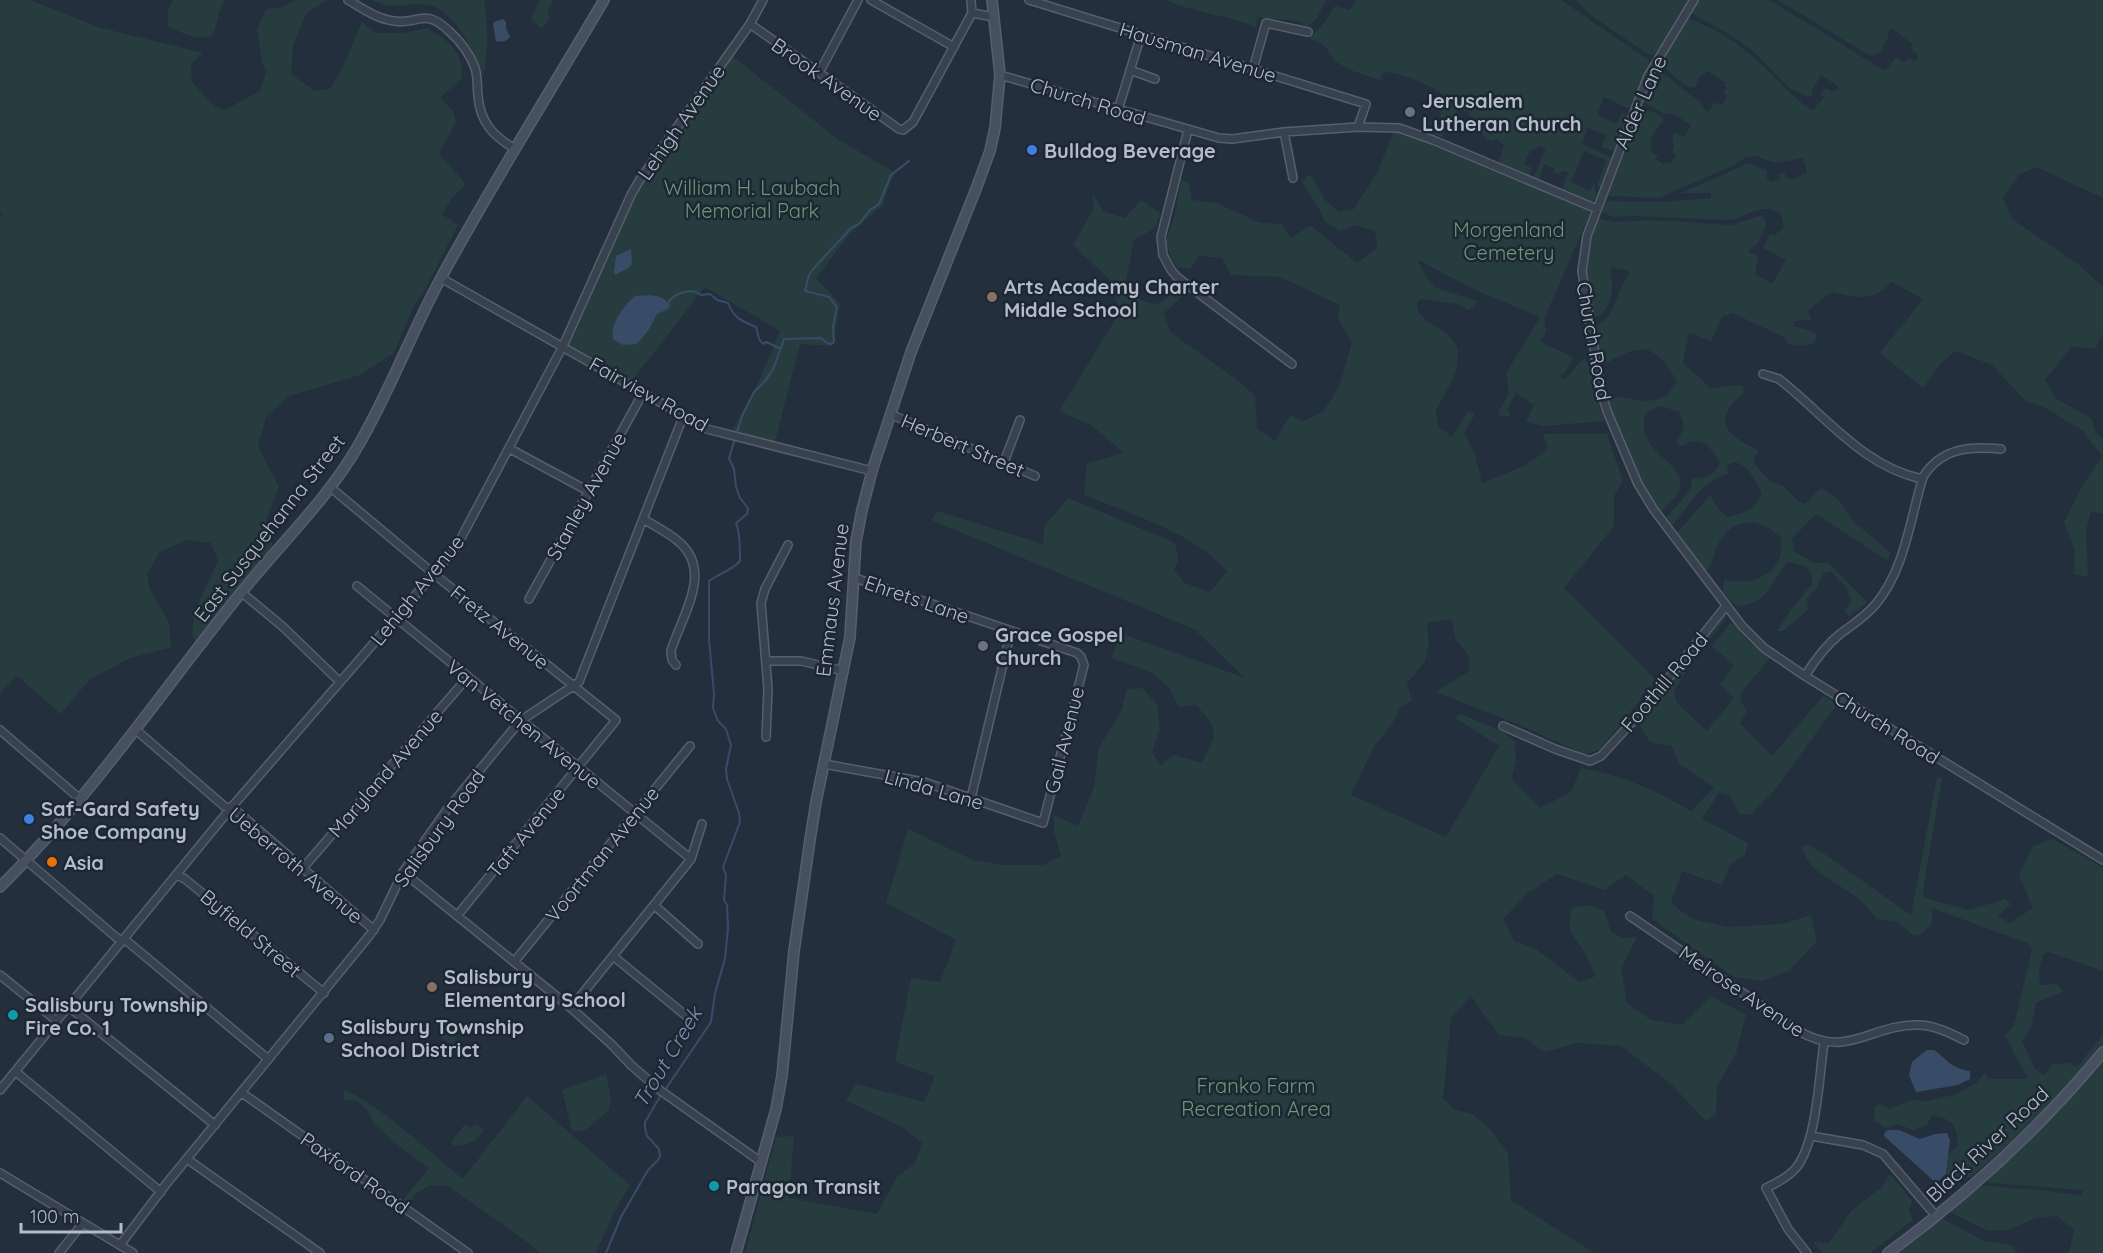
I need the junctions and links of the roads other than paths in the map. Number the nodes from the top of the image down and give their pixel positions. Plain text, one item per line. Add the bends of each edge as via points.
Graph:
1 (348, 0) edge
2 (604, 0) edge
3 (763, 0) edge
4 (858, 0) edge
5 (871, 0) edge
6 (971, 0) edge
7 (992, 0) edge
8 (1029, 0) edge
9 (1694, 0) edge
10 (972, 13) junction
11 (994, 17) junction
12 (750, 24) junction
13 (1308, 32) dead end
14 (1141, 34) junction
15 (954, 46) junction
16 (1253, 69) junction
17 (1130, 70) junction
18 (819, 73) junction
19 (1000, 75) junction
20 (1155, 79) dead end
21 (1118, 110) junction
22 (1358, 128) junction
23 (1188, 130) junction
24 (1284, 132) junction
25 (515, 149) junction
26 (1293, 178) dead end
27 (1597, 209) junction
28 (441, 278) junction
29 (563, 346) junction
30 (1292, 364) dead end
31 (1763, 374) dead end
32 (643, 393) junction
33 (891, 414) junction
34 (683, 417) junction
35 (1020, 420) dead end
36 (510, 449) junction
37 (2001, 449) dead end
38 (1004, 462) junction
39 (872, 471) junction
40 (1035, 476) dead end
41 (1922, 479) junction
42 (330, 487) junction
43 (590, 492) junction
44 (643, 519) junction
45 (788, 545) dead end
46 (434, 574) junction
47 (855, 578) junction
48 (357, 586) dead end
49 (241, 592) junction
50 (530, 599) dead end
51 (1726, 606) junction
52 (395, 619) junction
53 (1011, 631) junction
54 (1081, 657) joint
55 (766, 661) junction
56 (676, 665) dead end
57 (843, 671) junction
58 (1805, 676) junction
59 (467, 678) junction
60 (340, 682) junction
61 (574, 686) junction
62 (616, 720) joint
63 (520, 721) junction
64 (1503, 726) dead end
65 (0, 730) edge
66 (136, 730) junction
67 (766, 737) dead end
68 (690, 746) dead end
69 (824, 764) junction
70 (578, 768) junction
71 (79, 798) junction
72 (971, 798) junction
73 (230, 809) junction
74 (635, 814) junction
75 (1043, 823) joint
76 (702, 824) dead end
77 (0, 838) edge
78 (692, 859) junction
79 (2103, 860) edge
80 (25, 861) junction
81 (303, 868) junction
82 (403, 872) junction
83 (177, 875) junction
84 (0, 887) edge
85 (654, 906) junction
86 (457, 916) junction
87 (1630, 916) dead end
88 (374, 930) junction
89 (123, 940) junction
90 (698, 944) dead end
91 (613, 956) junction
92 (514, 962) junction
93 (0, 975) edge
94 (324, 993) junction
95 (69, 1007) junction
96 (571, 1008) junction
97 (690, 1019) dead end
98 (57, 1021) junction
99 (1964, 1040) dead end
100 (1824, 1043) junction
101 (2103, 1052) edge
102 (268, 1059) junction
103 (16, 1072) junction
104 (0, 1076) edge
105 (7, 1082) junction
106 (0, 1090) edge
107 (242, 1093) junction
108 (215, 1125) junction
109 (1810, 1136) junction
110 (187, 1159) junction
111 (761, 1162) junction
112 (0, 1173) edge
113 (161, 1192) junction
114 (1936, 1216) junction
115 (83, 1223) junction
116 (120, 1245) junction
117 (59, 1253) edge
118 (133, 1253) edge
119 (320, 1253) edge
120 (468, 1253) edge
121 (736, 1253) edge
122 (1807, 1253) edge
123 (1888, 1253) edge

1 - 25 street via 385,19 403,22 429,18 448,30 475,67 479,105 486,125
2 - 25 main road, East Susquehanna Street
3 - 12 street, Lehigh Avenue
4 - 18 street
5 - 15 street
6 - 10 street
7 - 11 main road, Emmaus Avenue
8 - 14 street, Hausman Avenue
9 - 27 street, Alder Lane via 1648,76
10 - 11 street
10 - 15 street
11 - 19 main road, Emmaus Avenue
12 - 18 street, Brook Avenue
12 - 29 street, Lehigh Avenue via 639,181
13 - 16 street via 1266,23
14 - 16 street, Hausman Avenue
14 - 17 street
15 - 18 street, Brook Avenue via 913,123 905,130
16 - 22 street, Hausman Avenue via 1366,104
17 - 20 street
17 - 21 street
19 - 21 street, Church Road
19 - 33 main road, Emmaus Avenue via 990,151 911,352
21 - 23 street, Church Road
22 - 24 street, Church Road
22 - 27 street, Church Road via 1393,127 1410,132
23 - 24 street, Church Road via 1232,139
23 - 30 street via 1161,237 1163,255 1183,282
24 - 26 street
25 - 28 main road, East Susquehanna Street
27 - 51 street, Church Road via 1587,236 1582,271 1604,402 1646,497
28 - 29 street, Fairview Road
28 - 42 main road, East Susquehanna Street via 358,446
29 - 32 street, Fairview Road
29 - 36 street, Lehigh Avenue
31 - 41 street via 1779,379 1865,454
32 - 34 street, Fairview Road
32 - 43 street, Stanley Avenue
33 - 38 street, Herbert Street
33 - 39 main road, Emmaus Avenue
34 - 39 street, Fairview Road via 734,437
34 - 44 street, Salisbury Road
35 - 38 street
36 - 43 street
36 - 46 street, Lehigh Avenue via 460,540
37 - 41 street via 1953,451 1934,463
38 - 40 street, Herbert Street
39 - 47 main road, Emmaus Avenue via 860,520
41 - 58 street via 1902,554 1889,585 1863,618 1825,649
42 - 46 street, Fretz Avenue
42 - 49 main road, East Susquehanna Street
43 - 50 street, Stanley Avenue
44 - 56 street via 681,542 694,566 694,590 671,651
44 - 61 street, Salisbury Road via 579,682
45 - 55 street via 762,599
46 - 52 street, Lehigh Avenue
46 - 61 street, Fretz Avenue
47 - 53 street, Ehrets Lane
47 - 57 main road, Emmaus Avenue
48 - 52 street, Van Vetchen Avenue
49 - 60 street
49 - 66 main road, East Susquehanna Street
51 - 58 street, Church Road via 1764,648
51 - 64 street, Foothill Road via 1601,756 1590,761
52 - 59 street, Van Vetchen Avenue
52 - 60 street, Lehigh Avenue
53 - 54 street, Ehrets Lane
53 - 72 street
54 - 75 street, Gail Avenue via 1084,665
55 - 57 street via 801,661
55 - 67 street
57 - 69 main road, Emmaus Avenue
58 - 79 street, Church Road
59 - 63 street, Van Vetchen Avenue
59 - 81 street, Maryland Avenue
60 - 73 street, Lehigh Avenue
61 - 62 street, Fretz Avenue
61 - 63 street, Salisbury Road
62 - 70 street, Taft Avenue
63 - 70 street, Van Vetchen Avenue
63 - 82 street, Salisbury Road via 446,811
65 - 71 street
66 - 71 main road, East Susquehanna Street
66 - 73 street, Ueberroth Avenue
68 - 74 street, Voortman Avenue
69 - 72 street, Linda Lane via 913,779
69 - 111 main road, Emmaus Avenue via 802,890 782,1076
70 - 74 street, Van Vetchen Avenue
70 - 86 street, Taft Avenue
71 - 80 main road, East Susquehanna Street
72 - 75 street, Linda Lane
73 - 81 street, Ueberroth Avenue
73 - 83 street, Lehigh Avenue
74 - 78 street, Van Vetchen Avenue
74 - 92 street, Voortman Avenue
76 - 78 street
77 - 80 street
78 - 85 street
80 - 84 main road, East Susquehanna Street
80 - 89 street
81 - 88 street, Ueberroth Avenue
82 - 86 street
82 - 88 street, Salisbury Road
83 - 89 street, Lehigh Avenue
83 - 94 street, Byfield Street
85 - 90 street
85 - 91 street
86 - 92 street
87 - 100 street, Melrose Avenue via 1797,1030
88 - 94 street, Salisbury Road
89 - 95 street, Lehigh Avenue
89 - 102 street
91 - 96 street
91 - 97 street
92 - 96 street
93 - 98 street
94 - 102 street, Salisbury Road
95 - 98 street, Lehigh Avenue
95 - 108 street
96 - 111 street via 664,1093
98 - 103 street, Lehigh Avenue
99 - 100 street, Melrose Avenue via 1944,1030 1920,1025 1835,1044
100 - 109 street
101 - 114 main road, Black River Road via 2034,1127
102 - 107 street, Salisbury Road
103 - 105 street, Lehigh Avenue
103 - 113 street
104 - 105 street
105 - 106 street, Lehigh Avenue
107 - 108 street, Salisbury Road
107 - 120 street, Paxford Road
108 - 110 street, Salisbury Road
109 - 114 street via 1863,1145 1883,1154
109 - 122 street via 1794,1169 1766,1188 1788,1229
110 - 113 street, Salisbury Road
110 - 119 street
111 - 121 main road, Emmaus Avenue
112 - 115 street
113 - 116 street, Salisbury Road
114 - 123 main road, Black River Road
115 - 116 street
115 - 117 street
116 - 118 street

